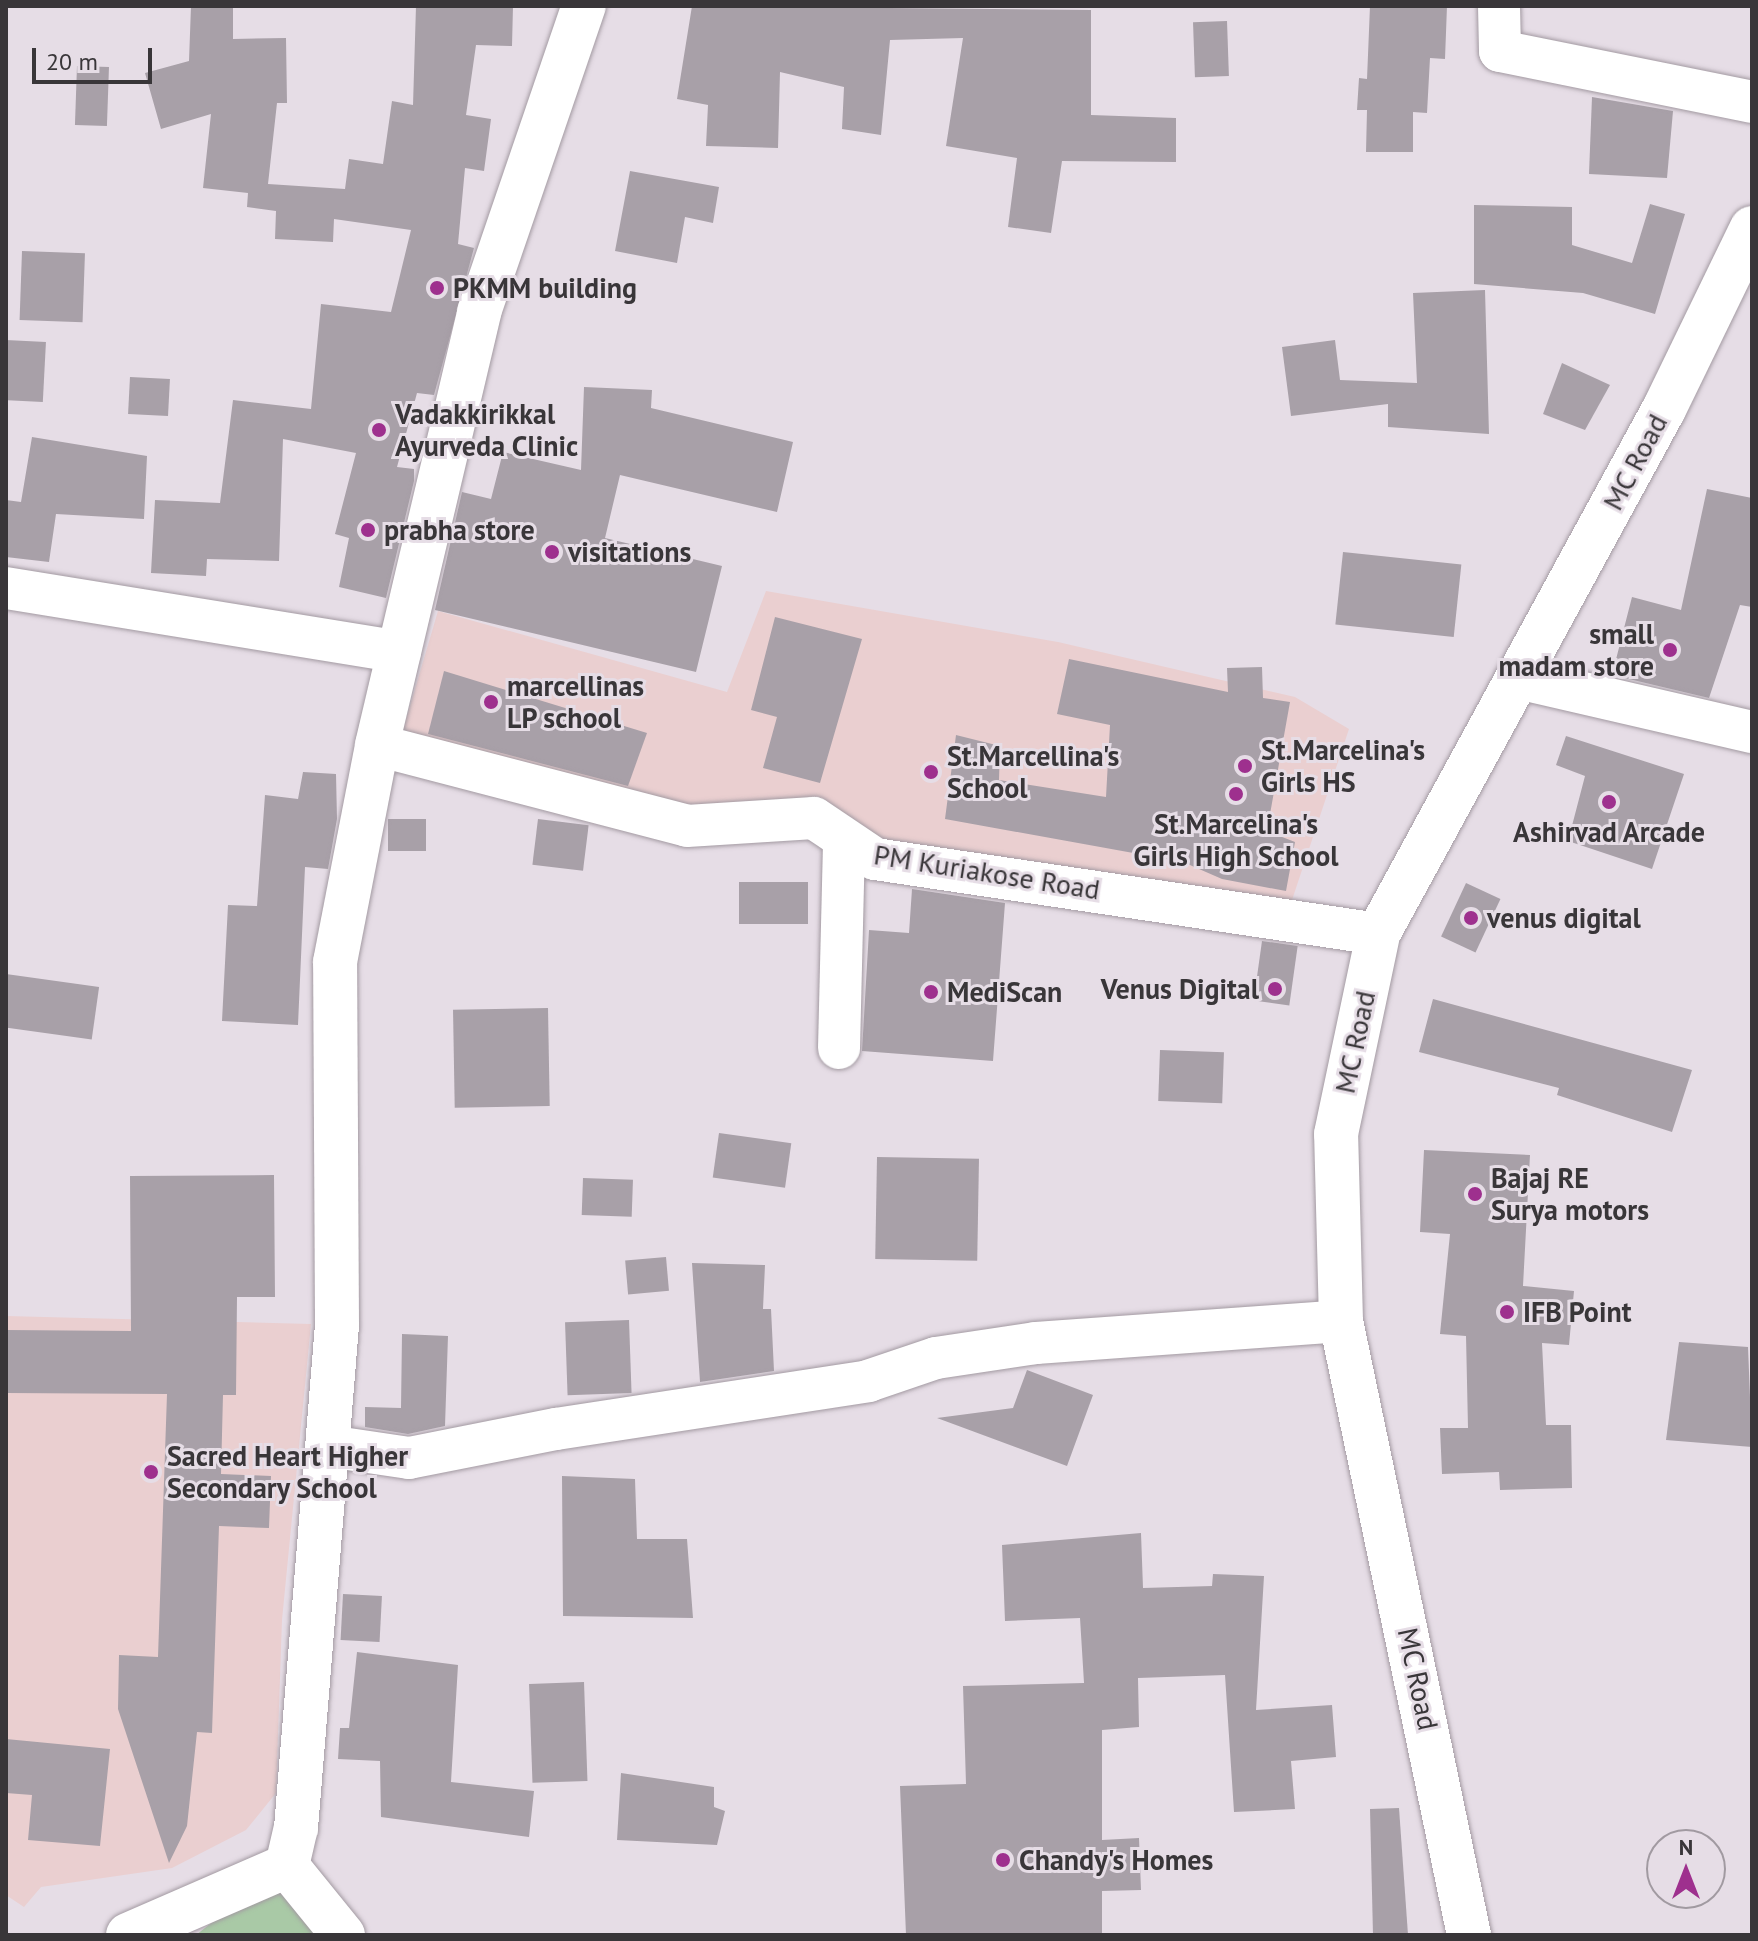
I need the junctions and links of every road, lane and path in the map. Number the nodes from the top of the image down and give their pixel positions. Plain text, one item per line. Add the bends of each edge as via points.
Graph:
1 (584, 6) edge
2 (1499, 6) edge
3 (1752, 102) edge
4 (1752, 228) edge
5 (6, 588) edge
6 (400, 652) junction
7 (1518, 678) junction
8 (1752, 732) edge
9 (377, 745) junction
10 (844, 844) junction
11 (1378, 934) junction
12 (839, 1048) dead end
13 (1341, 1321) junction
14 (328, 1446) junction
15 (287, 1866) junction
16 (128, 1935) edge
17 (343, 1935) edge
18 (1469, 1935) edge

1 - 6 street via 479,312
2 - 3 street via 1500,51
4 - 7 street, MC Road via 1664,409
5 - 6 street
6 - 9 street
7 - 8 street
7 - 11 street, MC Road
9 - 10 street, PM Kuriakose Road via 687,826 814,818 832,827
9 - 14 street via 335,962 337,1325
10 - 11 street, PM Kuriakose Road via 875,859 1232,908
10 - 12 street
11 - 13 street, MC Road via 1336,1134
13 - 14 street via 979,1351 936,1358 868,1381 409,1458
13 - 18 street, MC Road
14 - 15 street via 296,1828
15 - 16 street
15 - 17 street

